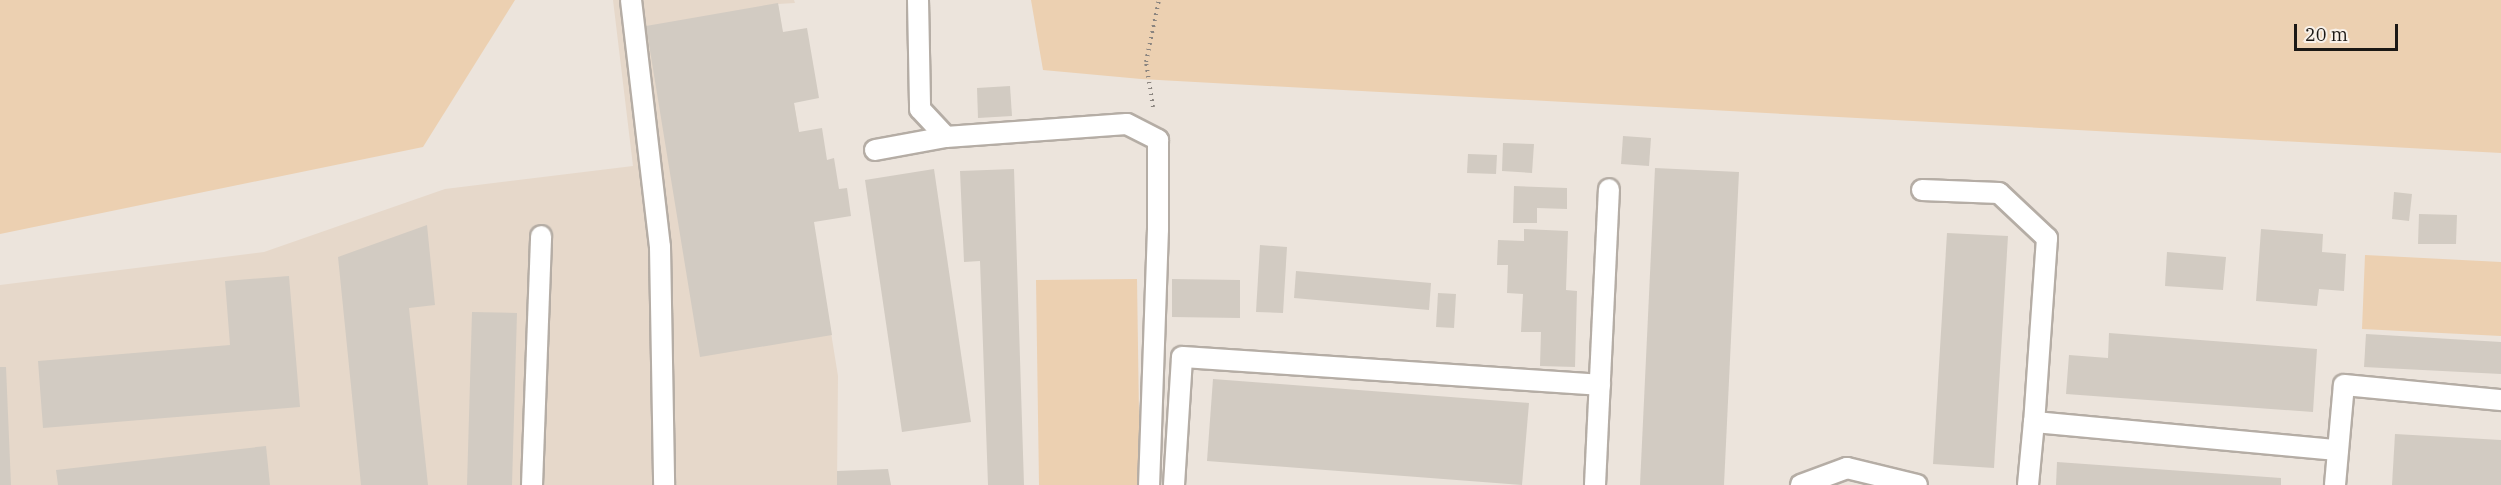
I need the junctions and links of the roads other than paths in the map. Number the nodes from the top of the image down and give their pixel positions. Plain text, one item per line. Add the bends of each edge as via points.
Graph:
1 (631, 0) edge
2 (918, 0) edge
3 (946, 137) junction
4 (875, 150) dead end
5 (1609, 189) dead end
6 (1922, 190) dead end
7 (541, 236) dead end
8 (1600, 385) junction
9 (2501, 400) edge
10 (2034, 422) junction
11 (2338, 450) junction
12 (532, 485) edge
13 (664, 485) edge
14 (1149, 485) edge
15 (1174, 485) edge
16 (1595, 485) edge
17 (1800, 485) edge
18 (1917, 485) edge
19 (2028, 485) edge
20 (2335, 485) edge

1 - 13 lane via 660,247
2 - 3 lane via 920,109
3 - 4 lane
3 - 14 lane via 1127,124 1158,140
5 - 8 lane
6 - 10 lane via 1999,193 2047,238
7 - 12 lane
8 - 15 lane via 1182,357
8 - 16 lane
9 - 11 lane via 2344,385
10 - 11 lane
10 - 19 lane
11 - 20 lane
17 - 18 lane via 1847,468

